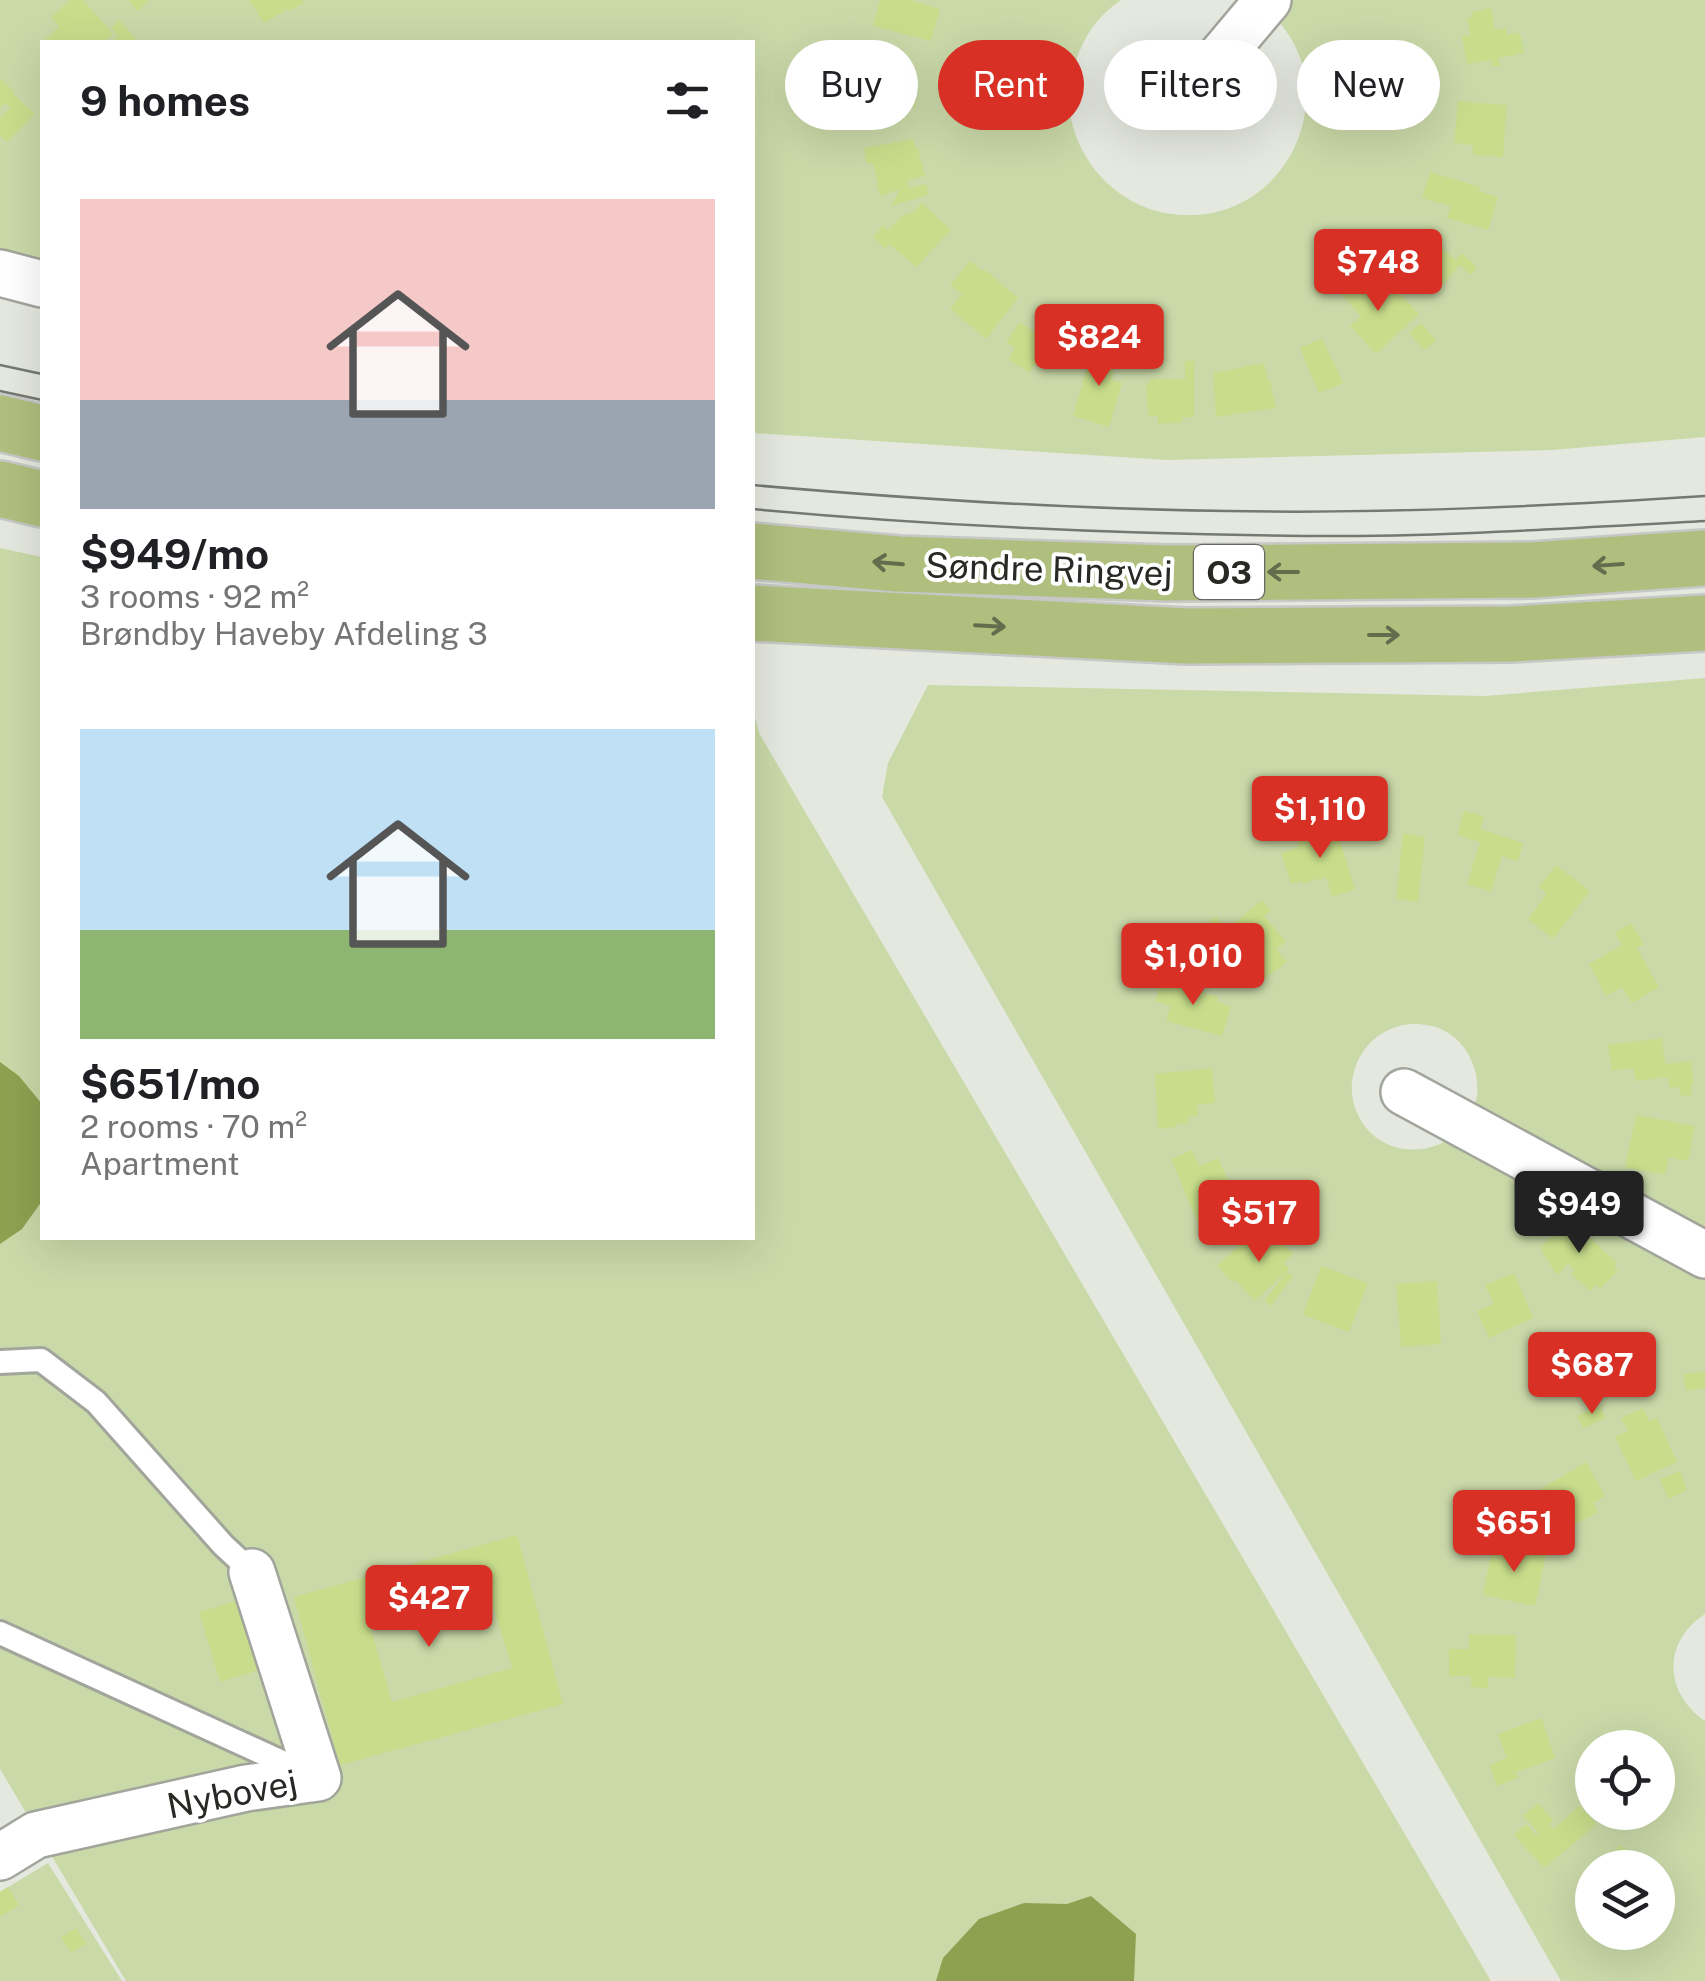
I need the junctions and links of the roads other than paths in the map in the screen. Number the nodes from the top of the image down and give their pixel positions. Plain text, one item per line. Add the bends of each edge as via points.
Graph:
1 (1268, 0) edge
2 (1234, 40) edge
3 (0, 272) edge
4 (40, 283) edge
5 (0, 423) edge
6 (40, 433) edge
7 (0, 488) edge
8 (40, 498) edge
9 (755, 551) edge
10 (1705, 558) edge
11 (755, 613) edge
12 (1705, 623) edge
13 (1404, 1092) dead end
14 (1705, 1256) edge
15 (0, 1362) edge
16 (252, 1572) joint
17 (0, 1633) edge
18 (318, 1778) junction
19 (0, 1857) edge

1 - 2 street
3 - 4 street
5 - 6 main road
7 - 8 main road
10 -> 9 main road, Søndre Ringvej / O3 via 1532,570 1167,573 898,564
11 -> 12 main road, Søndre Ringvej / O3 via 1186,636 1512,634
13 - 14 street
15 - 16 lane via 41,1360 96,1402
16 - 18 street, Nybovej
17 - 18 lane
18 - 19 street, Nybovej via 36,1836

